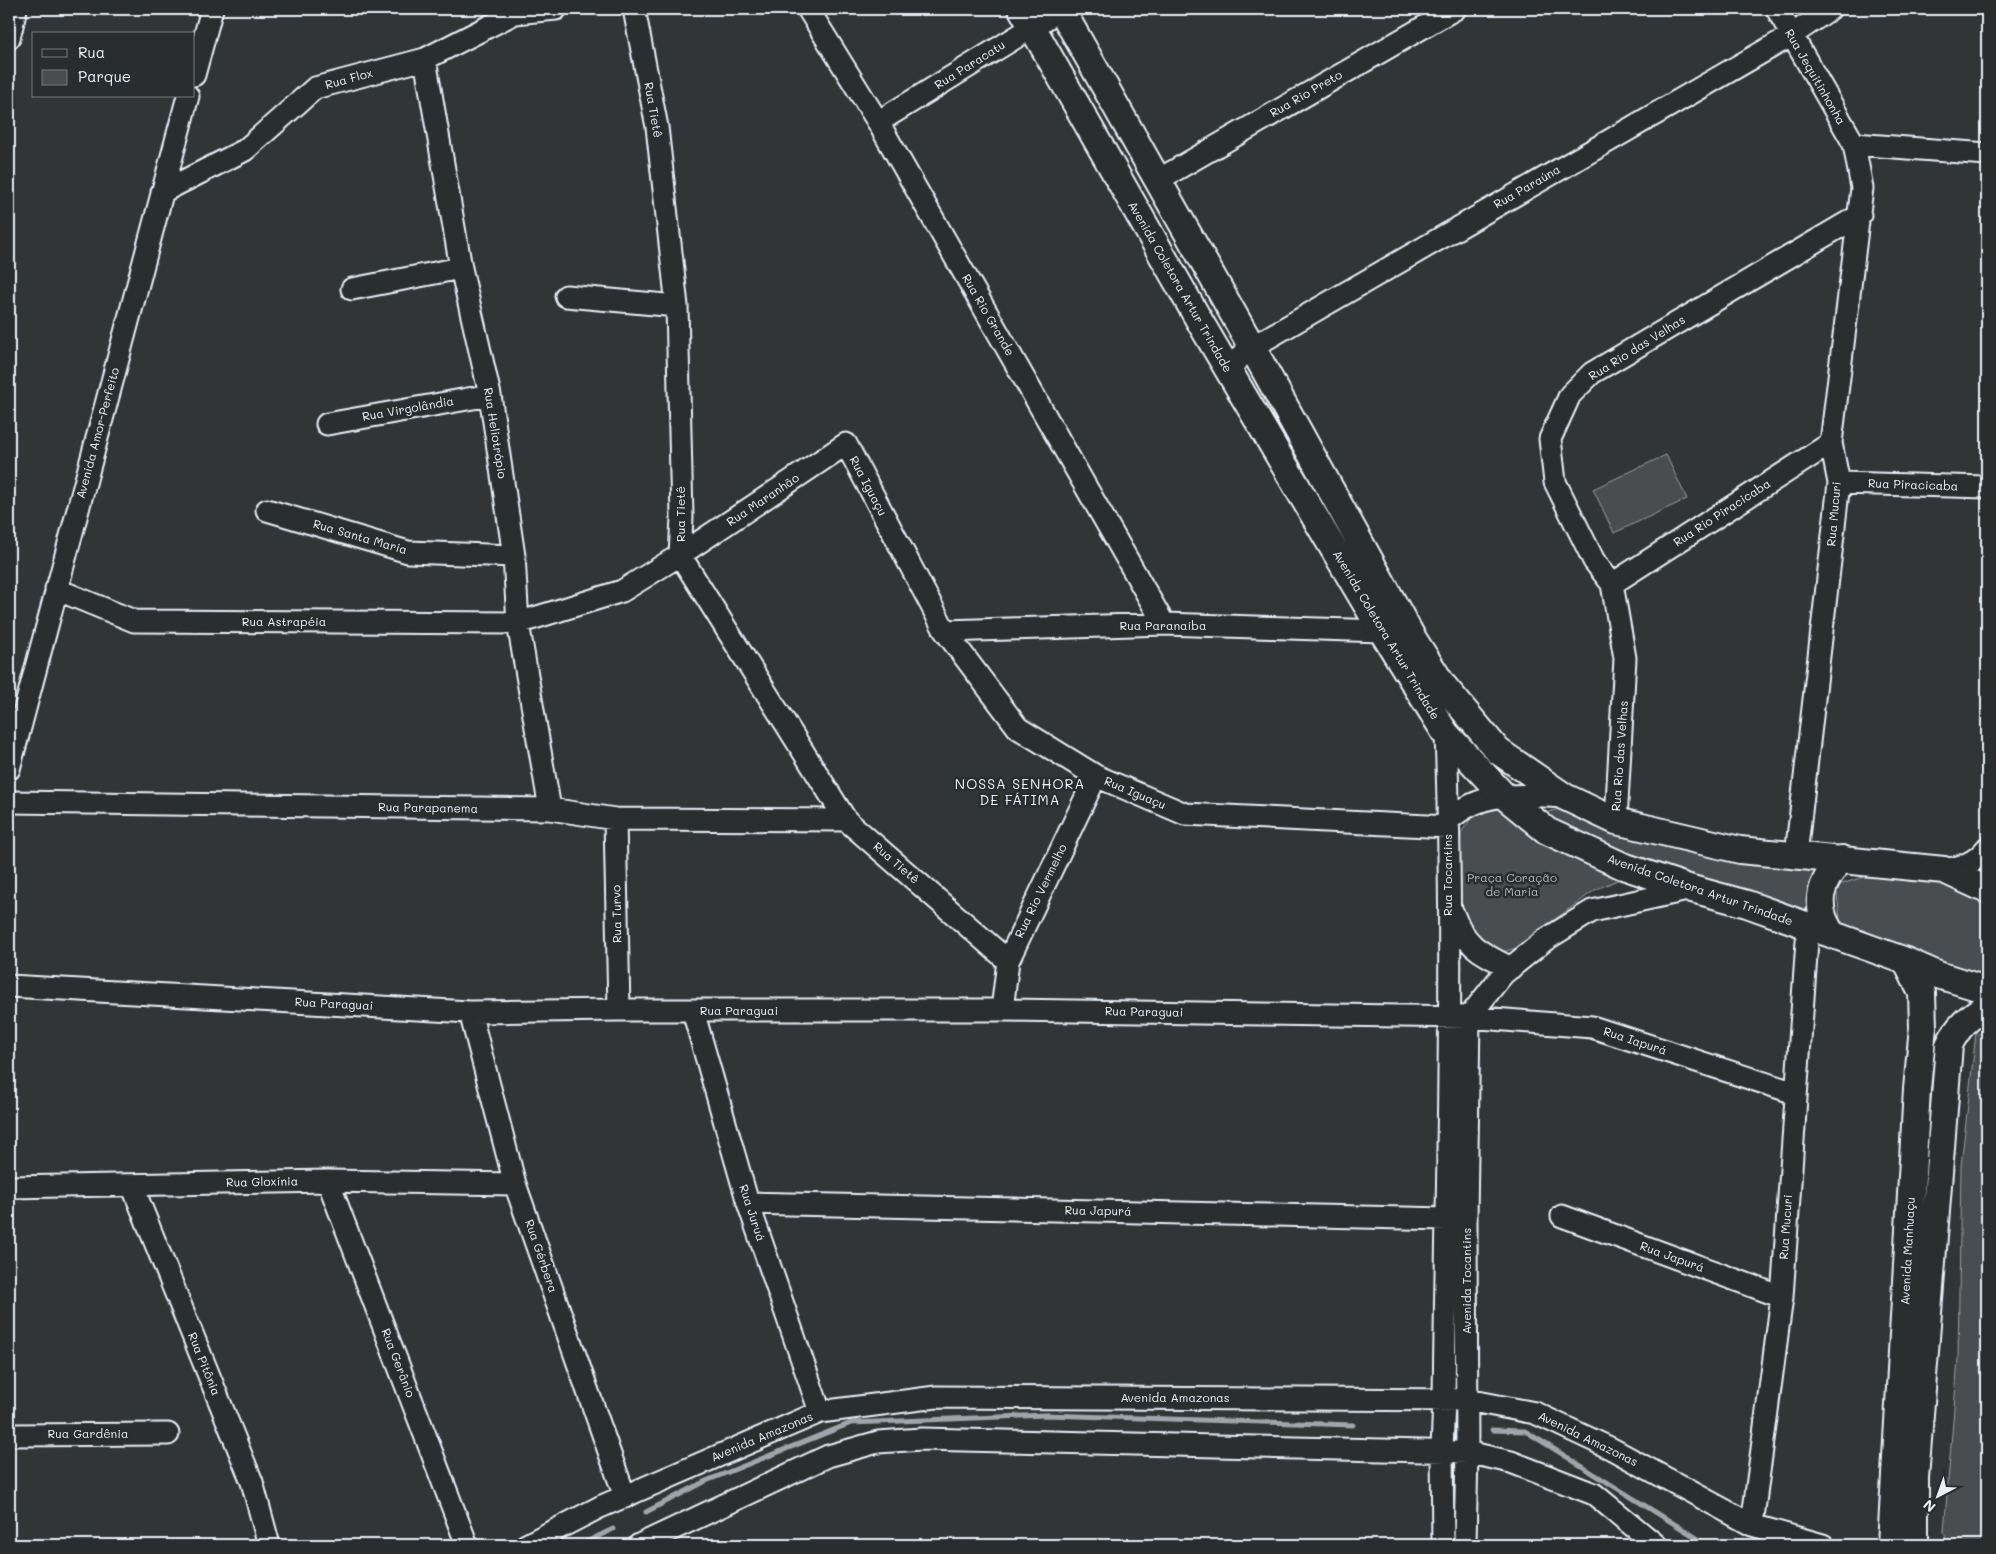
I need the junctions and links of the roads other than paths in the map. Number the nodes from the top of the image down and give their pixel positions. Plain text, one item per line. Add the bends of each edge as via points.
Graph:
1 (16, 9) edge
2 (212, 9) edge
3 (556, 9) edge
4 (634, 9) edge
5 (808, 9) edge
6 (1062, 9) edge
7 (1454, 9) edge
8 (1777, 9) edge
9 (1830, 9) edge
10 (1027, 18) edge
11 (1792, 35) junction
12 (9, 38) edge
13 (425, 59) junction
14 (195, 71) edge
15 (187, 98) edge
16 (878, 122) junction
17 (1854, 144) junction
18 (1987, 154) edge
19 (1158, 180) junction
20 (162, 192) junction
21 (1860, 215) junction
22 (461, 268) junction
23 (352, 289) dead end
24 (566, 296) dead end
25 (678, 306) junction
26 (1252, 347) junction
27 (1227, 369) junction
28 (490, 395) junction
29 (327, 424) dead end
30 (1831, 443) junction
31 (846, 444) joint
32 (1839, 483) junction
33 (1987, 487) edge
34 (267, 510) dead end
35 (680, 555) junction
36 (514, 556) junction
37 (1612, 584) junction
38 (56, 589) junction
39 (518, 623) junction
40 (1164, 624) junction
41 (944, 631) junction
42 (1382, 631) junction
43 (1446, 734) junction
44 (9, 769) edge
45 (1096, 776) junction
46 (1503, 794) junction
47 (1565, 797) junction
48 (9, 802) edge
49 (550, 810) junction
50 (615, 819) junction
51 (846, 820) junction
52 (1616, 821) junction
53 (1449, 823) junction
54 (1987, 848) edge
55 (1796, 855) junction
56 (1842, 859) junction
57 (1944, 870) junction
58 (1692, 889) junction
59 (1987, 890) edge
60 (1449, 904) junction
61 (1820, 931) junction
62 (1008, 961) junction
63 (1906, 961) junction
64 (1510, 968) junction
65 (9, 986) edge
66 (1987, 990) edge
67 (1987, 1006) edge
68 (619, 1010) junction
69 (1002, 1010) junction
70 (692, 1011) junction
71 (470, 1012) junction
72 (1459, 1017) junction
73 (1795, 1093) junction
74 (328, 1181) junction
75 (132, 1184) junction
76 (515, 1184) junction
77 (9, 1187) edge
78 (748, 1203) junction
79 (1562, 1216) dead end
80 (1447, 1219) junction
81 (1782, 1297) junction
82 (1444, 1399) junction
83 (1468, 1400) junction
84 (820, 1412) junction
85 (168, 1434) dead end
86 (9, 1435) edge
87 (1442, 1450) junction
88 (1468, 1452) junction
89 (625, 1497) junction
90 (1752, 1525) junction
91 (269, 1545) edge
92 (467, 1545) edge
93 (526, 1545) edge
94 (639, 1545) edge
95 (1443, 1545) edge
96 (1464, 1545) edge
97 (1656, 1545) edge
98 (1823, 1545) edge
99 (1891, 1545) edge
100 (1915, 1545) edge

1 - 12 street
2 - 14 street
3 - 13 street, Rua Flox via 515,13
4 - 25 street, Rua Tietê via 657,126
5 - 16 street, Rua Rio Grande
6 - 10 street, Rua Paracatu
6 - 19 main road, Avenida Coletora Artur Trindade
7 - 19 street, Rua Rio Preto
8 - 11 street, Rua Jequitinhonha
9 - 11 street, Rua Paraúna
10 - 16 street, Rua Paracatu
10 - 27 main road, Avenida Coletora Artur Trindade
11 - 17 street, Rua Jequitinhonha
11 - 26 street, Rua Paraúna
13 - 20 street, Rua Flox via 315,88 245,150
13 - 22 street, Rua Heliotrópio
15 - 20 street, Avenida Amor-Perfeito
16 - 40 street, Rua Rio Grande
17 - 18 street
17 - 21 street, Rua Mucuri via 1862,188
19 - 26 main road, Avenida Coletora Artur Trindade
20 - 38 street, Avenida Amor-Perfeito
21 - 30 street, Rua Mucuri
21 - 37 street, Rua Rio das Velhas via 1592,373 1570,395 1550,439 1554,482 1594,561
22 - 23 street
22 - 28 street, Rua Heliotrópio
24 - 25 street
25 - 35 street, Rua Tietê
26 - 27 street, Rua Paraúna
26 - 47 main road, Avenida Coletora Artur Trindade via 1412,637 1442,684 1498,751
27 - 42 main road, Avenida Coletora Artur Trindade
28 - 29 street, Rua Virgolândia
28 - 36 street, Rua Heliotrópio
30 - 32 street, Rua Mucuri
30 - 37 street, Rua Rio Piracicaba
31 - 35 street, Rua Maranhão
31 - 41 street, Rua Iguaçu
32 - 33 street, Rua Piracicaba
32 - 55 street, Rua Mucuri
34 - 36 street, Rua Santa Maria via 408,552
35 - 39 street, Rua Maranhão via 622,591
35 - 51 street, Rua Tietê
36 - 39 street, Rua Heliotrópio
37 - 52 street, Rua Rio das Velhas via 1625,658
38 - 39 street, Rua Astrapéia via 134,621
38 - 44 street, Avenida Amor-Perfeito
39 - 49 street, Rua Heliotrópio
40 - 41 street, Rua Paranaíba
40 - 42 street, Rua Paranaíba
41 - 45 street, Rua Iguaçu via 1018,728
42 - 43 main road, Avenida Coletora Artur Trindade
43 - 46 main road, Avenida Coletora Artur Trindade
43 - 53 street, Rua Tocantins
45 - 53 street, Rua Iguaçu via 1185,814
45 - 62 street, Rua Rio Vermelho
46 - 47 street
46 - 53 street via 1463,808
46 - 58 main road, Avenida Coletora Artur Trindade via 1547,831 1623,866
47 - 52 main road, Avenida Coletora Artur Trindade
48 - 49 street, Rua Parapanema
49 - 50 street, Rua Parapanema
50 - 51 street, Rua Parapanema
50 - 68 street, Rua Turvo
51 - 62 street, Rua Tietê
52 - 55 main road, Avenida Coletora Artur Trindade via 1740,850
53 - 60 street, Rua Tocantins
54 - 57 street via 1966,866
55 - 56 main road, Avenida Coletora Artur Trindade
56 - 57 main road, Avenida Coletora Artur Trindade
56 - 61 main road via 1832,869 1822,892
57 - 59 main road, Avenida Coletora Artur Trindade
58 - 61 main road, Avenida Coletora Artur Trindade via 1747,904
58 - 64 street via 1592,911 1545,940
60 - 64 street via 1463,937 1473,948
60 - 72 street, Rua Tocantins
61 - 63 main road, Avenida Coletora Artur Trindade
61 - 73 street, Rua Mucuri
62 - 69 street, Rua Rio Vermelho
63 - 66 main road, Avenida Coletora Artur Trindade
63 - 99 main road, Avenida Manhuaçu via 1922,993 1924,1027 1917,1089
64 - 72 street
65 - 71 street, Rua Paraguai
67 - 100 main road, Avenida Manhuaçu via 1968,1018 1956,1031 1950,1045 1915,1478
68 - 70 street, Rua Paraguai
68 - 71 street, Rua Paraguai
69 - 70 street, Rua Paraguai
69 - 72 street, Rua Paraguai
70 - 78 street, Rua Juruá
71 - 76 street, Rua Gérbera
72 - 73 street, Rua Iapurá via 1592,1027
72 - 80 street, Avenida Tocantins
72 - 83 street, Avenida Tocantins
73 - 81 street, Rua Mucuri
74 - 75 street, Rua Gloxínia
74 - 76 street, Rua Gloxínia
74 - 92 street, Rua Gerânio
75 - 77 street, Rua Gloxínia
75 - 91 street, Rua Pitônia via 252,1482
76 - 89 street, Rua Gérbera
78 - 80 street, Rua Japurá
78 - 84 street, Rua Juruá
79 - 81 street, Rua Japurá
80 - 82 street, Avenida Tocantins
81 - 90 street, Rua Mucuri
82 - 83 street, Avenida Amazonas
82 - 84 street, Avenida Amazonas via 936,1397
82 - 87 street, Avenida Tocantins
83 - 88 street, Avenida Tocantins
83 - 90 street, Avenida Amazonas via 1535,1413 1612,1449
84 - 89 street, Avenida Amazonas
85 - 86 street, Rua Gardênia
87 - 88 street
87 - 94 street via 922,1439 878,1442 828,1456
87 - 95 street, Avenida Tocantins
88 - 96 street, Avenida Tocantins
88 - 97 street via 1511,1462 1594,1494
89 - 93 street, Avenida Amazonas
90 - 98 street, Avenida Amazonas

